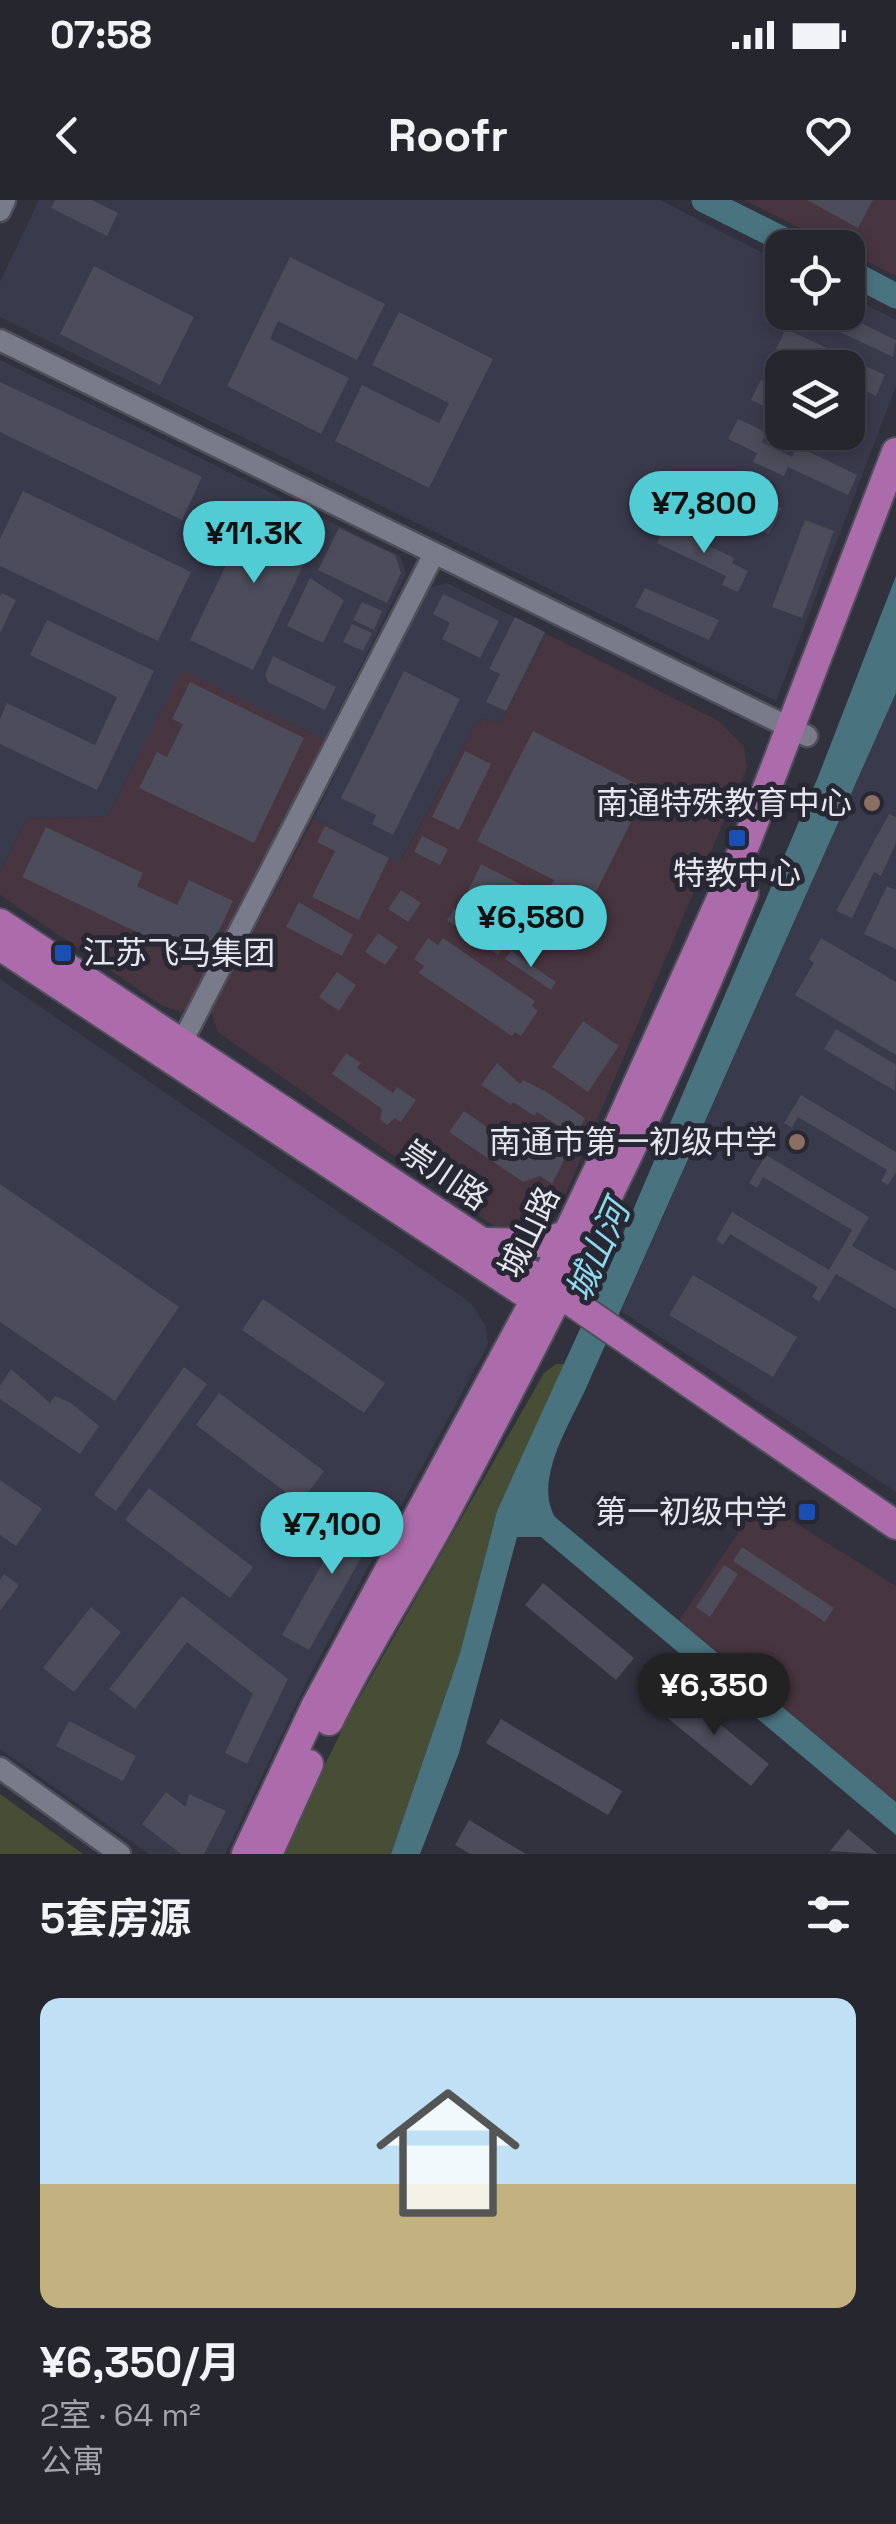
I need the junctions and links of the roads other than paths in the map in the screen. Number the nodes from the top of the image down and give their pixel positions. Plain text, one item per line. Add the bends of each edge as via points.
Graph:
1 (5, 200) edge
2 (0, 211) edge
3 (0, 340) edge
4 (896, 452) edge
5 (896, 501) edge
6 (434, 554) junction
7 (800, 733) junction
8 (0, 923) edge
9 (0, 946) edge
10 (183, 1040) junction
11 (567, 1234) junction
12 (481, 1241) junction
13 (555, 1303) junction
14 (620, 1348) junction
15 (896, 1525) edge
16 (896, 1542) edge
17 (0, 1768) edge
18 (120, 1854) edge
19 (246, 1854) edge
20 (268, 1854) edge

1 - 2 street
3 - 6 street
4 - 7 main road, 城山路
5 - 7 main road, 城山路
6 - 7 street
6 - 10 street
7 - 11 main road, 城山路
7 - 13 main road, 城山路 via 699,1004
8 - 10 main road, 崇川路
9 - 13 main road, 崇川路
10 - 12 main road, 崇川路
11 - 12 main road via 543,1243
11 - 13 main road, 城山路
12 - 13 main road, 崇川路
13 - 14 main road, 崇川路
13 - 19 main road, 城山路 via 314,1707
13 - 20 main road, 城山路 via 331,1716
14 - 15 main road, 崇川路
14 - 16 main road, 崇川路
17 - 18 street

